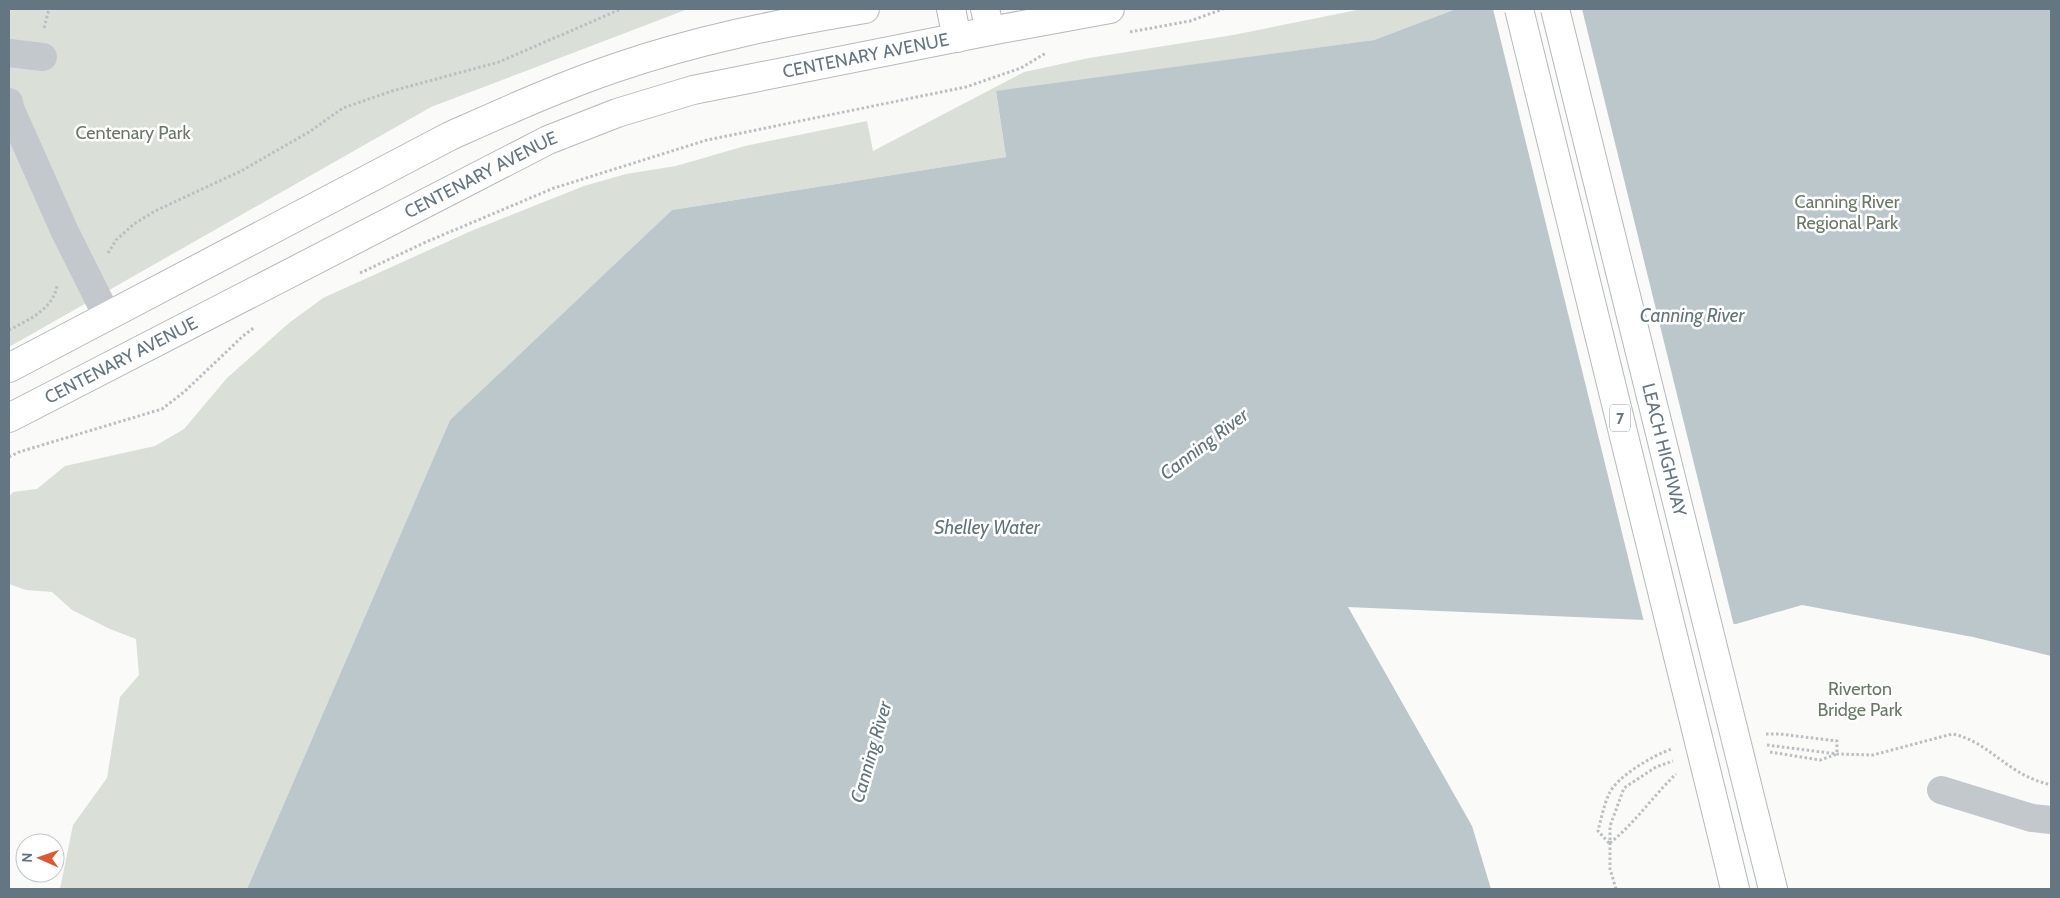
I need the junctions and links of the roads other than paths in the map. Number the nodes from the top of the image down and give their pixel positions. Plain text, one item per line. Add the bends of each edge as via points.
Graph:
1 (865, 9) edge
2 (951, 9) edge
3 (1110, 9) edge
4 (1519, 9) edge
5 (1555, 9) edge
6 (832, 12) edge
7 (988, 20) edge
8 (957, 38) junction
9 (9, 53) edge
10 (39, 57) road end
11 (9, 102) edge
12 (107, 316) junction
13 (9, 368) edge
14 (9, 418) edge
15 (1941, 790) dead end
16 (2051, 820) edge
17 (1735, 889) edge
18 (1773, 889) edge

1 - 6 main road
2 - 8 main road
3 - 7 main road, CENTENARY AVENUE
4 - 17 main road, LEACH HIGHWAY / 7, bridge
5 - 18 main road, LEACH HIGHWAY / 7, bridge
6 - 12 main road via 688,45 614,68 522,104 450,136
7 - 8 main road, CENTENARY AVENUE
8 - 14 main road, CENTENARY AVENUE via 693,90 617,113 548,140
9 - 10 street
11 - 12 street via 81,266
12 - 13 main road
15 - 16 street via 2032,818

